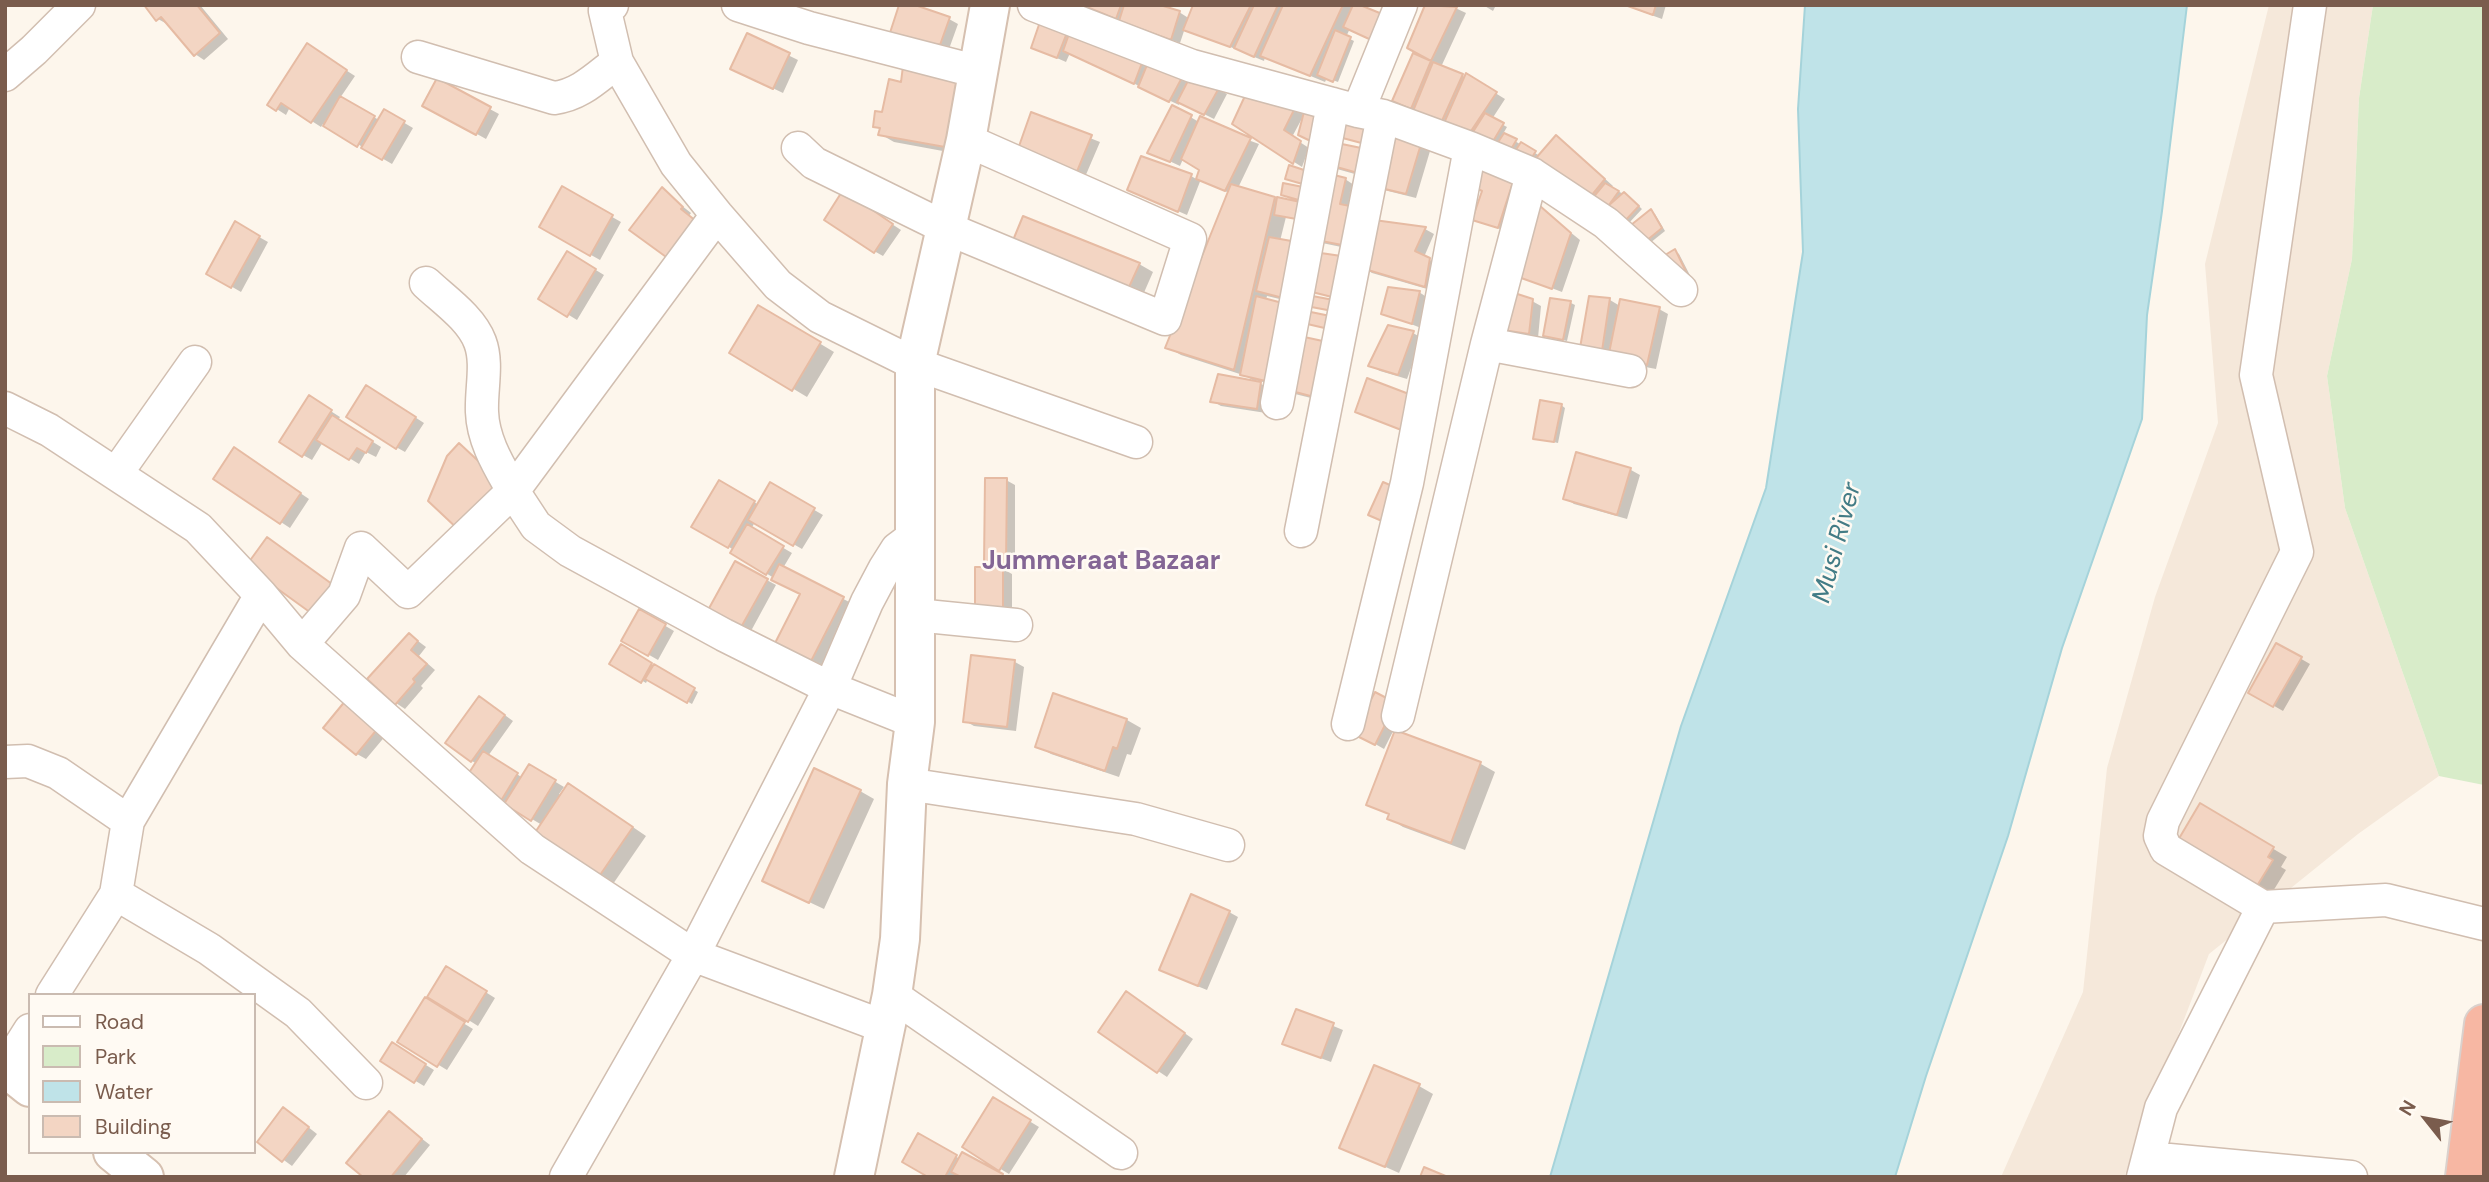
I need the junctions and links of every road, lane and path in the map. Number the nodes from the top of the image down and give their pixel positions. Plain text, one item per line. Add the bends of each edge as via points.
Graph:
1 (79, 5) edge
2 (738, 5) edge
3 (990, 5) edge
4 (1034, 5) edge
5 (1401, 5) edge
6 (2310, 5) edge
7 (605, 7) edge
8 (418, 57) dead end
9 (617, 62) junction
10 (979, 72) junction
11 (5, 75) edge
12 (1358, 110) junction
13 (966, 140) junction
14 (798, 148) dead end
15 (1470, 148) junction
16 (1532, 174) junction
17 (717, 215) junction
18 (946, 228) junction
19 (426, 283) dead end
20 (1681, 290) dead end
21 (1487, 344) junction
22 (195, 362) dead end
23 (915, 364) junction
24 (1630, 371) dead end
25 (1277, 403) dead end
26 (5, 408) edge
27 (1136, 442) dead end
28 (116, 474) junction
29 (513, 491) junction
30 (1301, 531) dead end
31 (917, 534) junction
32 (261, 595) junction
33 (916, 615) junction
34 (1016, 625) dead end
35 (302, 644) junction
36 (830, 688) junction
37 (1398, 716) dead end
38 (915, 722) junction
39 (1348, 724) dead end
40 (5, 762) edge
41 (907, 784) junction
42 (128, 821) junction
43 (1228, 845) dead end
44 (116, 894) junction
45 (2263, 907) junction
46 (2484, 923) edge
47 (693, 955) junction
48 (53, 993) edge
49 (889, 1011) junction
50 (2484, 1024) edge
51 (28, 1033) edge
52 (6, 1067) edge
53 (366, 1083) dead end
54 (28, 1085) edge
55 (1121, 1153) dead end
56 (115, 1154) edge
57 (2146, 1167) edge
58 (144, 1177) edge
59 (566, 1177) edge
60 (854, 1177) edge
61 (2351, 1177) edge
62 (2465, 1177) edge

1 - 11 street
2 - 10 street
3 - 10 main road
4 - 12 street via 1192,65
5 - 12 street
6 - 45 street via 2256,375 2297,552 2163,821 2160,836 2166,849
7 - 9 street
8 - 9 street via 554,98 569,96
9 - 17 street via 676,164
10 - 13 main road
12 - 15 street
12 - 25 street
12 - 30 street
13 - 18 main road
13 - 18 street via 1190,239 1165,319
14 - 18 street via 814,163
15 - 16 street
15 - 39 street via 1408,483
16 - 20 street via 1606,223
16 - 21 street
17 - 23 street via 778,285 820,317
17 - 29 street
18 - 23 main road
19 - 29 street via 469,322 481,342 486,435
21 - 24 street
21 - 37 street
22 - 28 street
23 - 27 street
23 - 31 main road
26 - 28 street via 49,430
28 - 32 street via 198,528
29 - 35 street via 408,592 361,548 344,595
29 - 36 street via 536,526 570,551
31 - 33 main road
31 - 36 street via 897,549 885,568
32 - 35 street
32 - 42 street
33 - 34 street
33 - 38 main road
35 - 47 street via 532,849
36 - 38 street
36 - 47 street
38 - 41 main road
40 - 42 street via 28,761 58,773
41 - 43 street via 1136,819
41 - 49 main road via 900,940
42 - 44 street
44 - 48 street
44 - 53 street via 209,948 298,1013
45 - 46 street via 2386,900
45 - 57 street via 2161,1108
47 - 49 street
47 - 59 street
49 - 55 street
49 - 60 main road
50 - 62 highway
51 - 52 street
52 - 54 main road
56 - 58 main road
57 - 61 street

